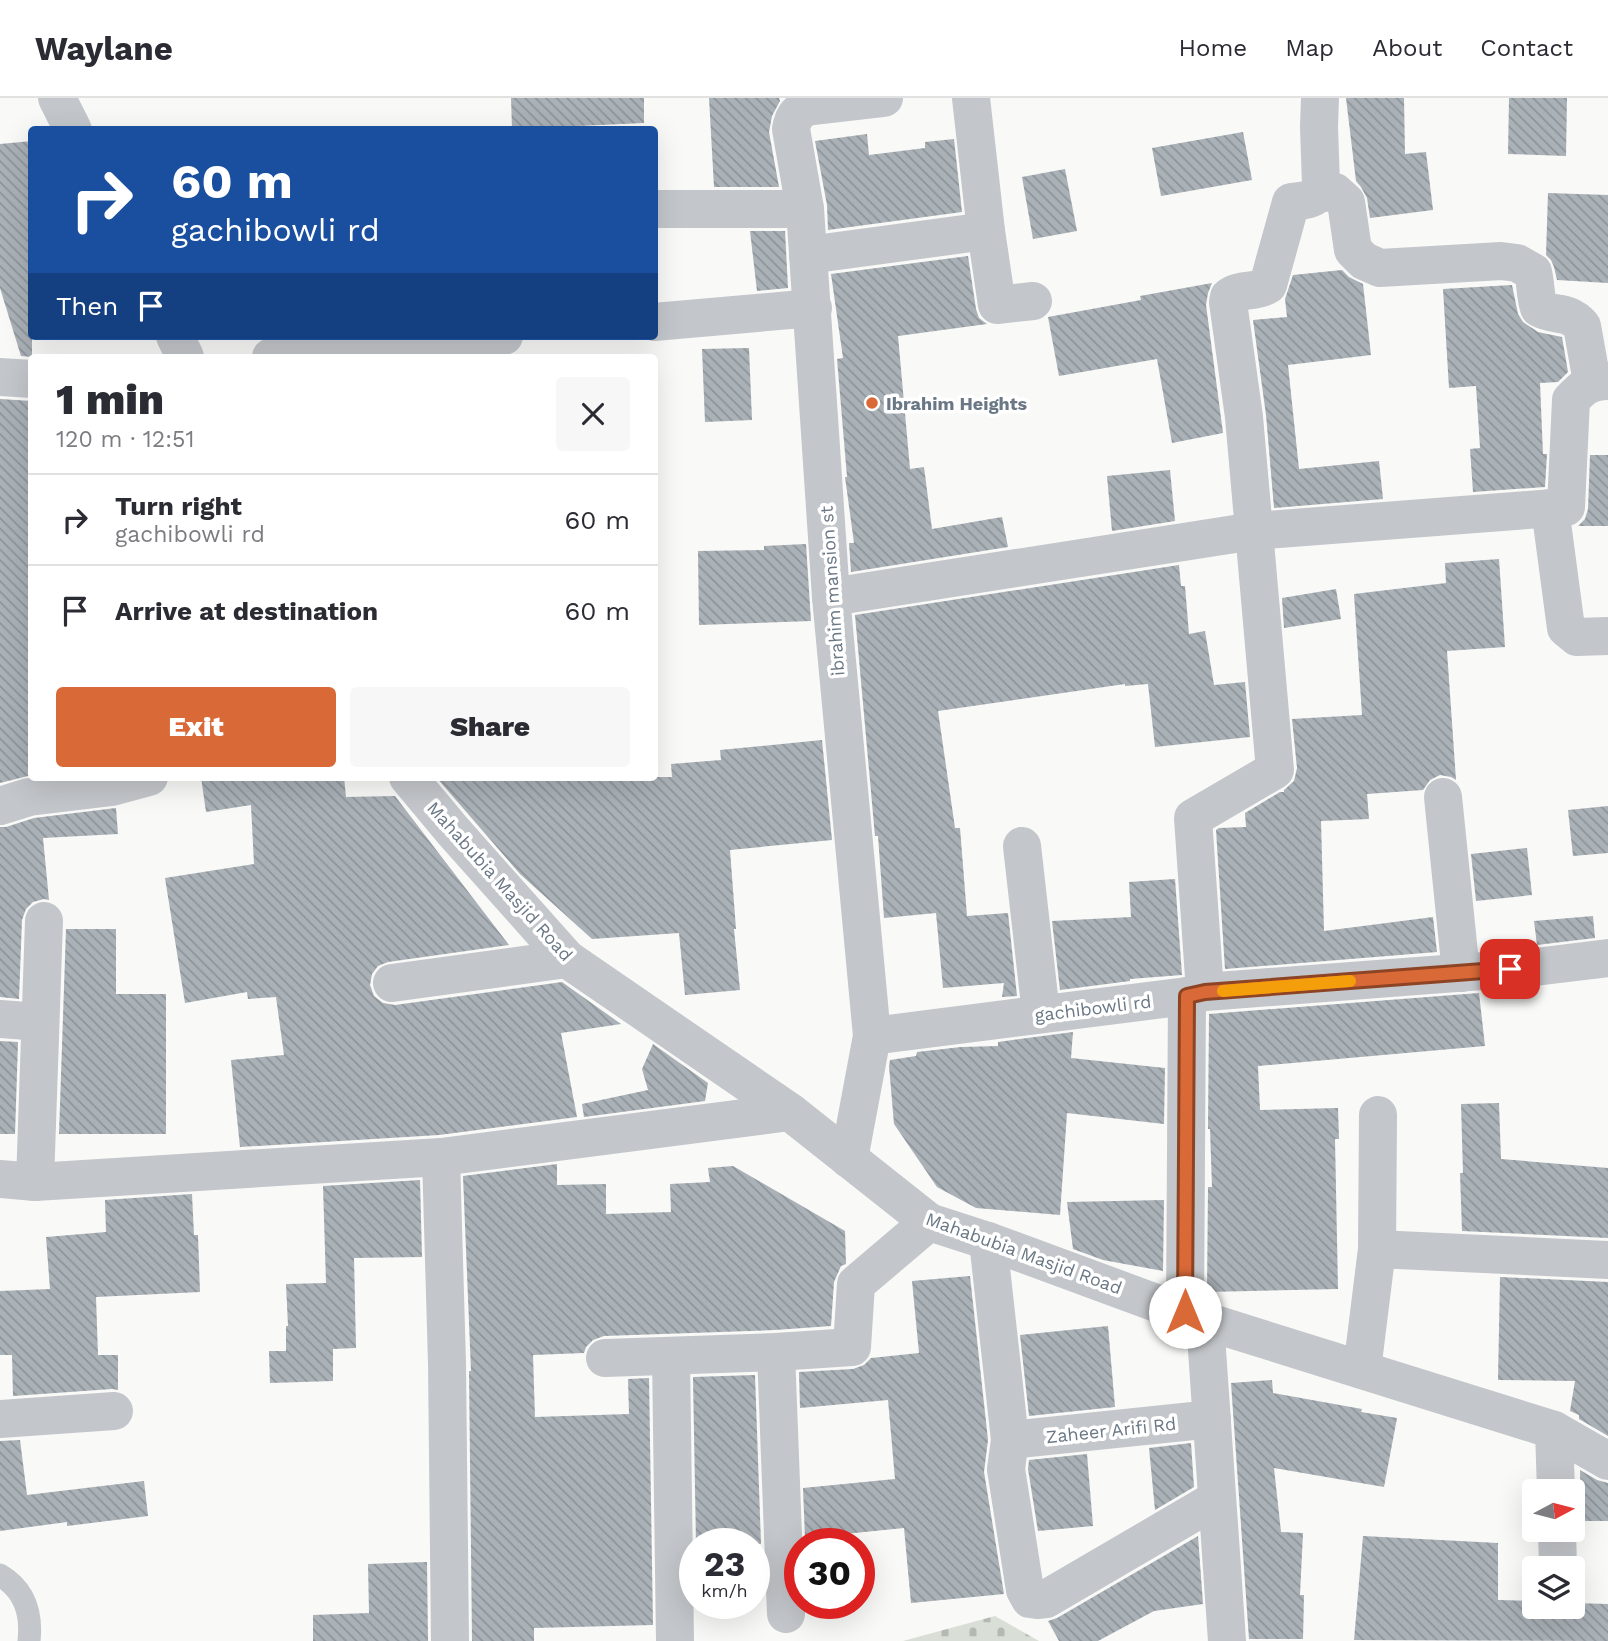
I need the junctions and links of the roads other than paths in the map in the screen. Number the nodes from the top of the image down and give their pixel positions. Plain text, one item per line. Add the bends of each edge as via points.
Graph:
1 (57, 98) edge
2 (884, 98) edge
3 (971, 98) edge
4 (1320, 98) edge
5 (71, 126) edge
6 (1320, 193) junction
7 (658, 209) edge
8 (805, 209) junction
9 (986, 231) junction
10 (807, 255) junction
11 (1033, 301) dead end
12 (813, 308) junction
13 (658, 322) edge
14 (460, 340) edge
15 (304, 354) edge
16 (0, 377) edge
17 (28, 379) edge
18 (1600, 381) edge
19 (1550, 508) junction
20 (1254, 531) junction
21 (831, 597) junction
22 (1608, 636) edge
23 (134, 781) edge
24 (411, 781) edge
25 (1443, 797) dead end
26 (0, 806) edge
27 (1022, 846) dead end
28 (44, 921) dead end
29 (1608, 958) edge
30 (567, 959) junction
31 (1461, 973) junction
32 (392, 983) dead end
33 (1196, 994) junction
34 (1041, 1014) junction
35 (0, 1019) edge
36 (40, 1022) junction
37 (872, 1036) junction
38 (790, 1112) junction
39 (1378, 1115) dead end
40 (441, 1157) junction
41 (849, 1158) junction
42 (18, 1181) edge
43 (929, 1222) junction
44 (988, 1241) junction
45 (1377, 1249) junction
46 (1608, 1260) edge
47 (1195, 1317) junction
48 (776, 1352) junction
49 (671, 1356) junction
50 (605, 1358) dead end
51 (1362, 1370) junction
52 (114, 1411) dead end
53 (0, 1419) edge
54 (1212, 1419) junction
55 (1554, 1430) junction
56 (1010, 1440) junction
57 (1608, 1461) edge
58 (1556, 1479) edge
59 (1217, 1499) junction
60 (784, 1562) edge
61 (0, 1575) edge
62 (29, 1641) edge
63 (450, 1641) edge
64 (675, 1641) edge
65 (1227, 1641) edge

1 - 5 street
2 - 8 street, ibrahim mansion st via 806,107 793,118
3 - 9 street
4 - 6 street
6 - 18 street via 1335,192 1346,202 1353,250 1380,268 1501,261 1532,272 1539,307 1569,316 1582,326
6 - 20 street via 1291,202 1268,285 1233,293 1228,302
7 - 8 street
8 - 10 street, ibrahim mansion st
9 - 10 street
9 - 11 street via 997,305
10 - 12 street, ibrahim mansion st
12 - 13 street
12 - 21 street, ibrahim mansion st
14 - 15 street
16 - 17 street
18 - 19 street via 1571,400 1566,507
19 - 20 street
19 - 22 street via 1566,628 1577,637
20 - 21 street
20 - 33 street via 1275,770 1193,818
21 - 37 street, ibrahim mansion st
23 - 26 street via 29,797
24 - 30 street, Mahabubia Masjid Road
25 - 31 street
27 - 34 street
28 - 36 street
29 - 31 street, gachibowli rd
30 - 32 street
30 - 38 street, Mahabubia Masjid Road
31 - 33 street, gachibowli rd
33 - 34 street, gachibowli rd
33 - 47 street
34 - 37 street, gachibowli rd
35 - 36 street
36 - 42 street
37 - 41 street, ibrahim mansion st
38 - 40 street
38 - 41 street, Mahabubia Masjid Road
39 - 45 street
40 - 42 street
40 - 63 street
41 - 43 street, Mahabubia Masjid Road
43 - 44 street, Mahabubia Masjid Road
43 - 48 street via 856,1283 852,1347
44 - 47 street, Mahabubia Masjid Road
44 - 56 street
45 - 46 street
45 - 51 street
47 - 51 street, Mahabubia Masjid Road
47 - 54 street
48 - 49 street
48 - 60 street
49 - 50 street
49 - 64 street
51 - 55 street, Mahabubia Masjid Road
52 - 53 street
54 - 56 street, Zaheer Arifi Rd
54 - 59 street
55 - 57 street, Mahabubia Masjid Road
55 - 58 street
56 - 59 street via 1006,1469 1030,1599 1046,1599
59 - 65 street
61 - 62 lane via 14,1584 26,1604

